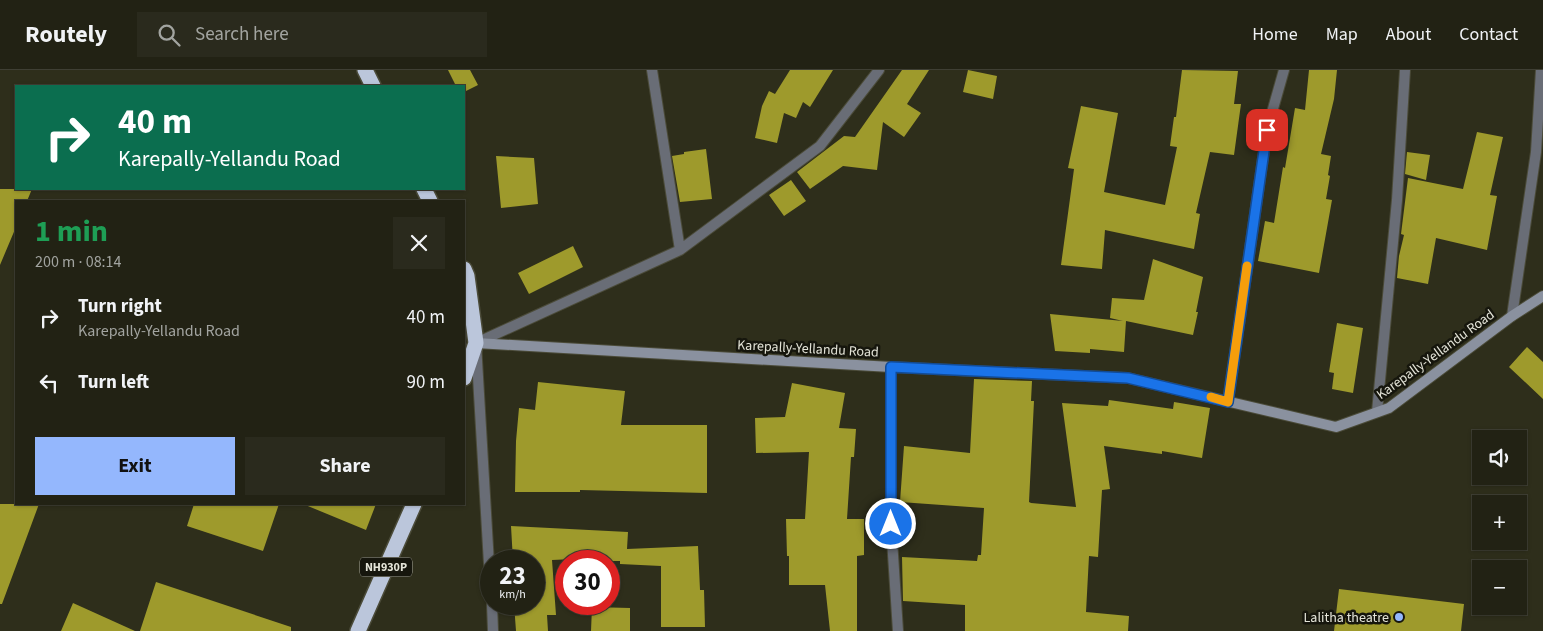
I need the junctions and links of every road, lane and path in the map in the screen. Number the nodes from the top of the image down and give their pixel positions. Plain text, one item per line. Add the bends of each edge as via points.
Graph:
1 (365, 70) edge
2 (652, 70) edge
3 (1284, 70) edge
4 (1405, 70) edge
5 (1541, 70) edge
6 (876, 72) edge
7 (372, 85) edge
8 (680, 250) junction
9 (465, 271) edge
10 (1543, 296) edge
11 (1512, 316) junction
12 (476, 343) junction
13 (891, 367) junction
14 (465, 375) edge
15 (1228, 402) junction
16 (1377, 412) junction
17 (414, 505) edge
18 (488, 550) edge
19 (492, 615) edge
20 (358, 631) edge
21 (493, 631) edge
22 (898, 631) edge

1 - 7 highway
2 - 8 street
3 - 15 street via 1267,130
4 - 16 street via 1397,200
5 - 11 street via 1536,152
6 - 8 street via 820,146
8 - 12 street
9 - 12 highway
10 - 11 street, Karepally-Yellandu Road
11 - 16 street, Karepally-Yellandu Road via 1389,408
12 - 13 street, Karepally-Yellandu Road
12 - 14 highway
12 - 18 street
13 - 15 street, Karepally-Yellandu Road via 1128,378
13 - 22 street via 891,524
15 - 16 street, Karepally-Yellandu Road via 1336,427
17 - 20 highway, NH930P
19 - 21 street

